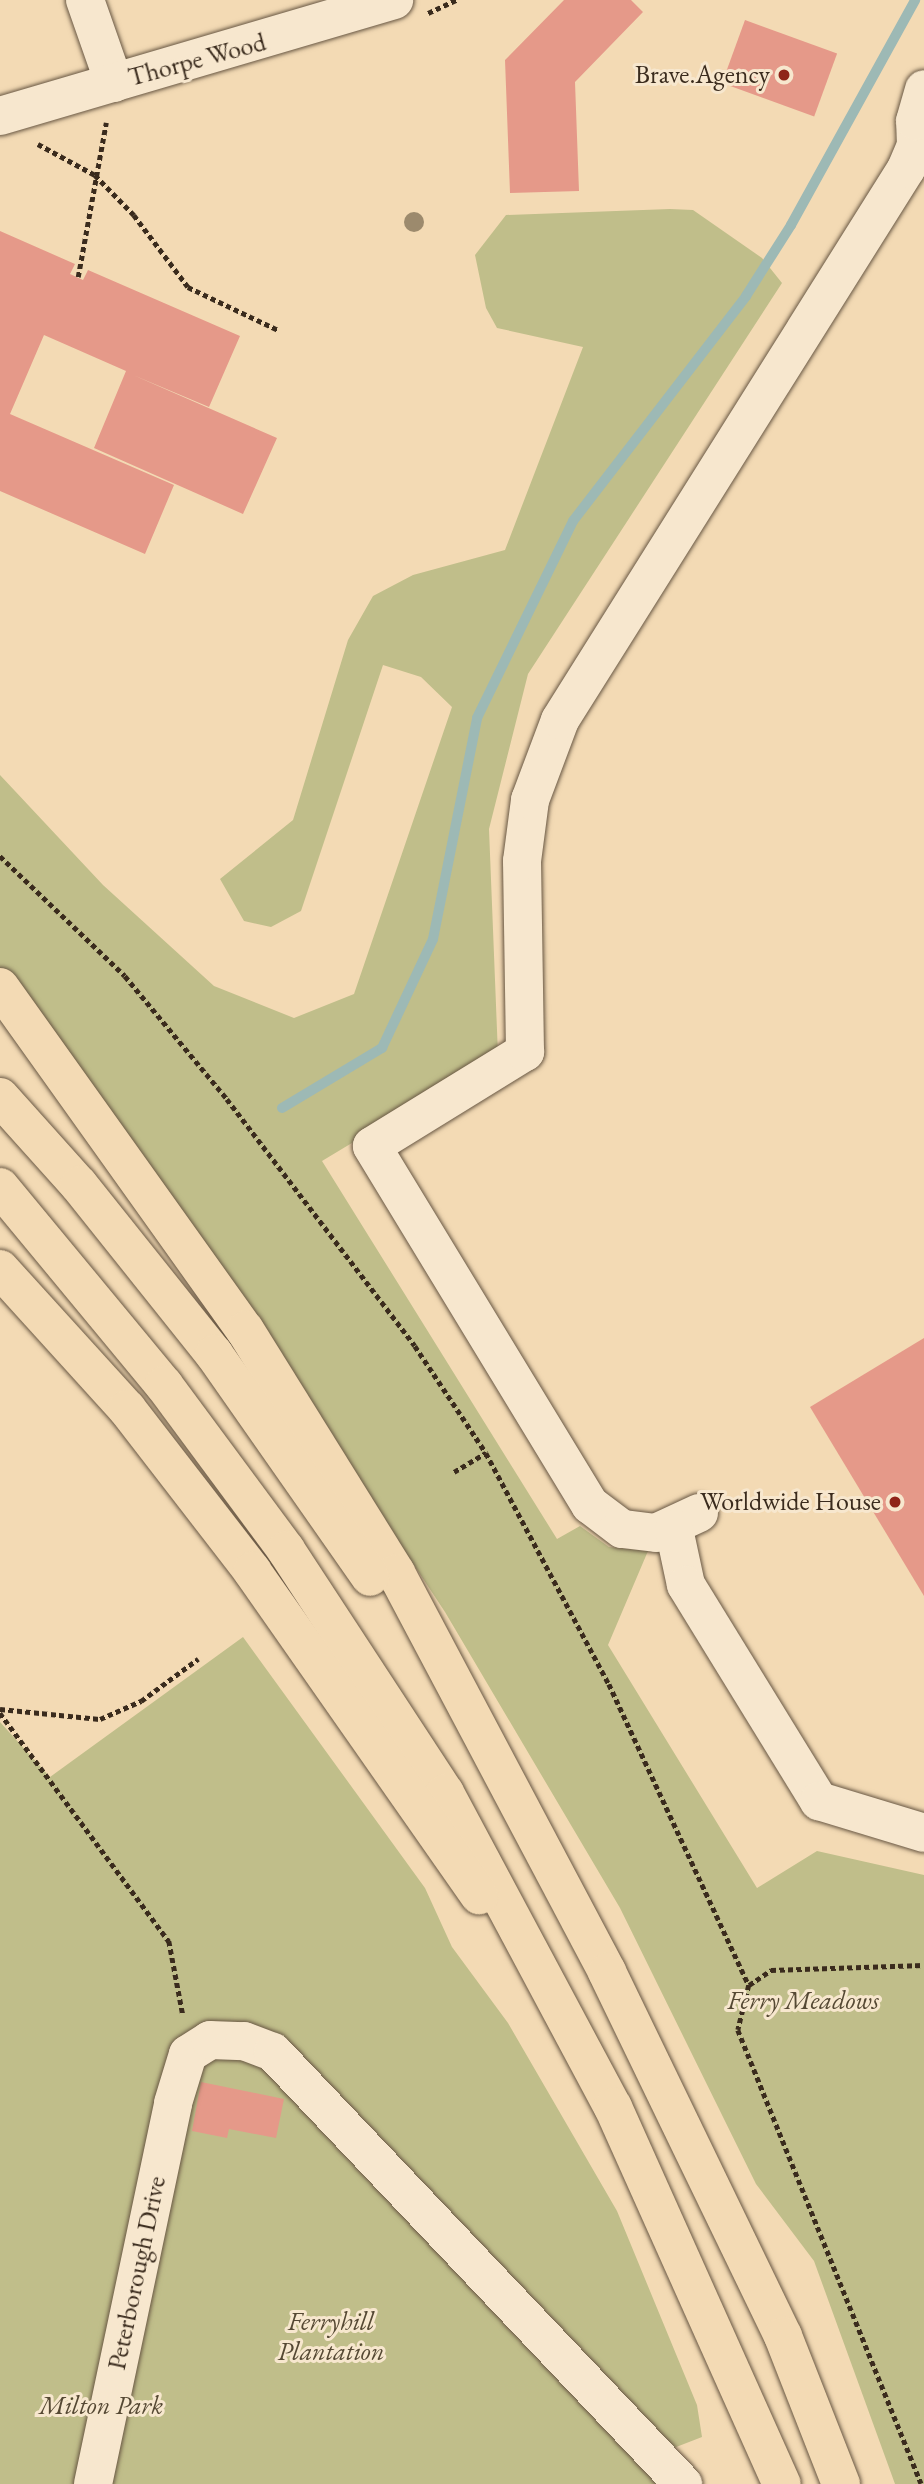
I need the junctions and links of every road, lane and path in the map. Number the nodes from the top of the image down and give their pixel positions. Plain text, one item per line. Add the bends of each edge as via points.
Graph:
1 (85, 0) edge
2 (394, 0) edge
3 (924, 89) edge
4 (111, 99) junction
5 (14, 127) edge
6 (95, 175) junction
7 (78, 277) dead end
8 (278, 330) dead end
9 (0, 856) edge
10 (0, 987) edge
11 (0, 1097) edge
12 (0, 1187) edge
13 (0, 1269) edge
14 (486, 1453) junction
15 (454, 1472) dead end
16 (198, 1659) dead end
17 (0, 1711) edge
18 (924, 1833) edge
19 (924, 1965) edge
20 (607, 1972) junction
21 (749, 1985) junction
22 (554, 1990) junction
23 (188, 2054) junction
24 (93, 2484) edge
25 (683, 2484) edge
26 (782, 2484) edge
27 (841, 2484) edge
28 (921, 2484) edge

1 - 4 street
2 - 4 street, Thorpe Wood
3 - 18 street via 915,121 916,146 906,169 560,720 530,800 522,861 525,1052 372,1146 590,1505 622,1529 687,1521 686,1585 819,1801
4 - 5 street, Thorpe Wood
4 - 6 path
5 - 6 path
6 - 7 path
6 - 8 path via 134,215 188,287
9 - 14 path via 125,976 227,1099 415,1346
10 - 20 highway via 245,1330 396,1573
11 - 20 highway via 79,1185 214,1354 377,1587
12 - 22 highway via 164,1385 286,1550 445,1793
13 - 22 highway via 136,1419 252,1571 435,1838
14 - 15 path
14 - 21 path via 610,1684
16 - 17 path via 141,1700 100,1719
17 - 23 path via 169,1941
19 - 21 path via 771,1970
20 - 27 highway via 783,2336
21 - 28 path via 738,2030
22 - 26 highway via 613,2107
23 - 24 street, Peterborough Drive via 173,2104
23 - 25 street via 210,2040 244,2041 273,2052

